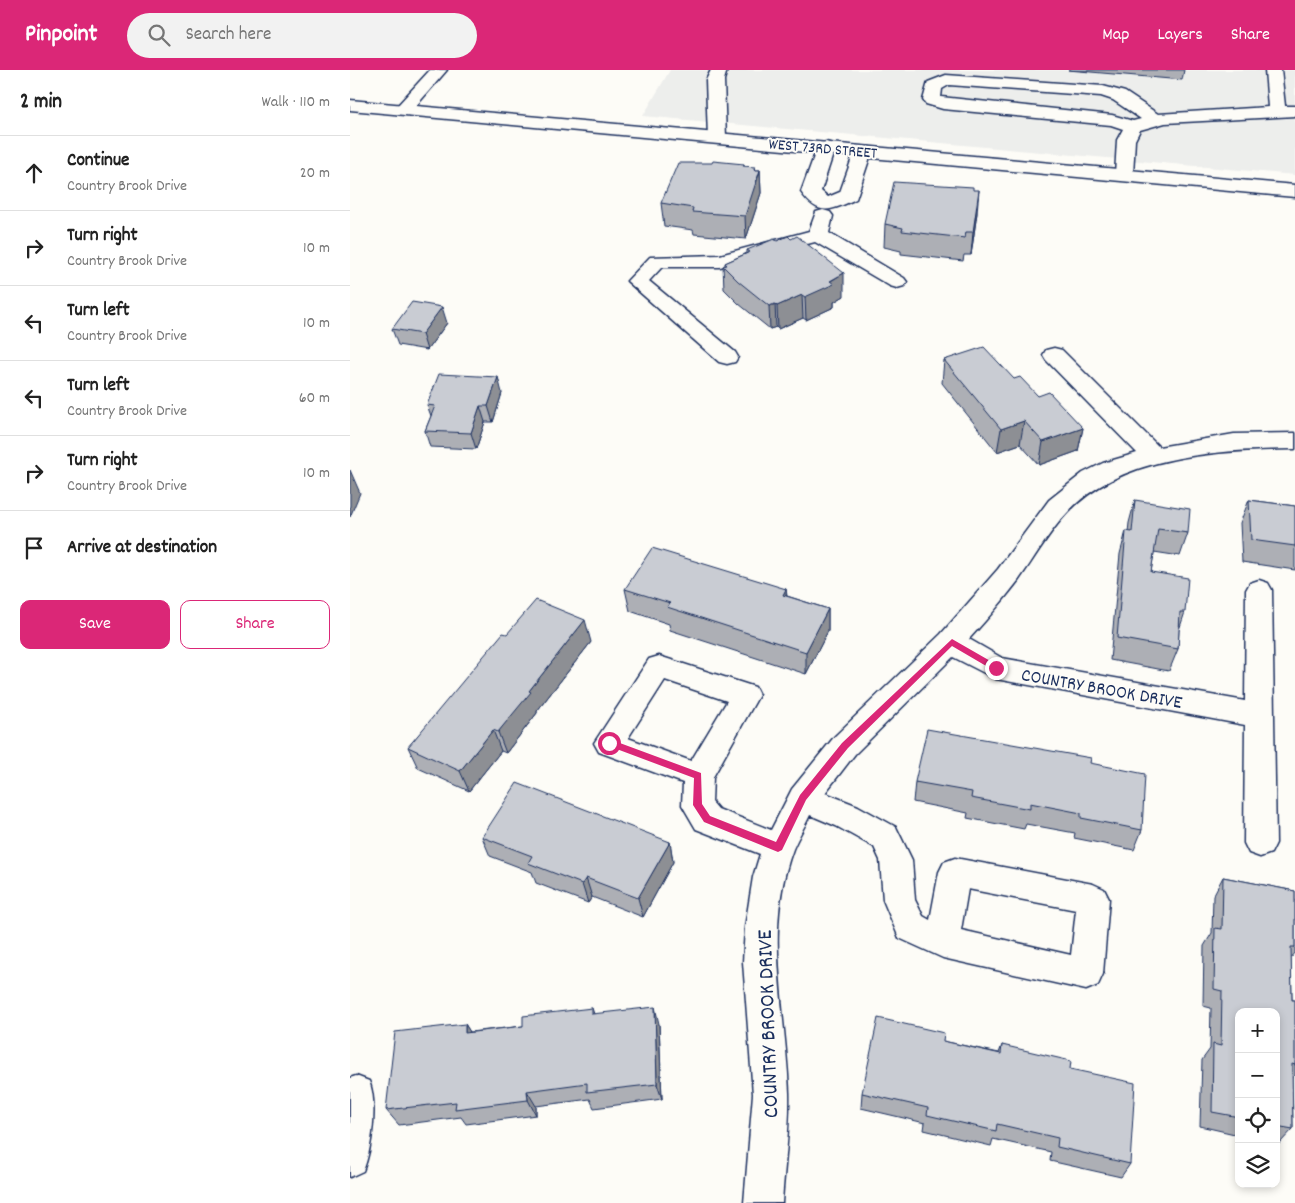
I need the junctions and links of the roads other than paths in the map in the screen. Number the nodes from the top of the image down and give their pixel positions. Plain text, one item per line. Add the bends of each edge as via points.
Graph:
1 (439, 70) edge
2 (719, 70) edge
3 (1273, 70) edge
4 (350, 105) edge
5 (403, 110) junction
6 (1286, 111) edge
7 (1155, 120) junction
8 (1134, 126) junction
9 (717, 138) junction
10 (826, 148) junction
11 (863, 151) junction
12 (1124, 175) junction
13 (1295, 191) edge
14 (826, 205) junction
15 (818, 234) junction
16 (897, 282) dead end
17 (1054, 355) dead end
18 (727, 357) dead end
19 (1295, 441) edge
20 (1155, 456) junction
21 (1260, 590) dead end
22 (952, 642) junction
23 (1260, 716) junction
24 (698, 776) junction
25 (803, 798) junction
26 (1260, 842) dead end
27 (778, 847) junction
28 (943, 942) junction
29 (356, 1094) dead end
30 (350, 1158) edge
31 (763, 1203) edge

1 - 5 street
2 - 9 street via 715,80
3 - 6 street
4 - 5 street, WEST 73RD STREET
5 - 9 street, WEST 73RD STREET
6 - 7 street
7 - 8 street
7 - 8 street via 1119,96 1103,92 946,80 934,86 932,100 943,104 1112,120
8 - 12 street via 1126,140
9 - 10 street, WEST 73RD STREET
10 - 11 street, WEST 73RD STREET
10 - 14 street via 811,192
11 - 12 street, WEST 73RD STREET
11 - 14 street via 849,195
12 - 13 street, WEST 73RD STREET
14 - 15 street
15 - 16 street
15 - 18 street via 720,261 657,261 637,281
17 - 20 street
19 - 20 street, COUNTRY BROOK DRIVE via 1234,442
20 - 22 street, COUNTRY BROOK DRIVE via 1112,469 1058,506 1007,576
21 - 23 street
22 - 23 street, COUNTRY BROOK DRIVE via 996,668
22 - 25 street, COUNTRY BROOK DRIVE via 845,745
23 - 26 street
24 - 24 street via 745,694 659,667 609,743
24 - 27 street via 698,805 707,819
25 - 27 street, COUNTRY BROOK DRIVE
25 - 28 street via 847,816 885,837 896,860 899,900 910,927
27 - 31 street, COUNTRY BROOK DRIVE via 769,877 761,927 760,962 771,1094
28 - 28 street via 955,872 1093,899 1086,974
29 - 30 street

